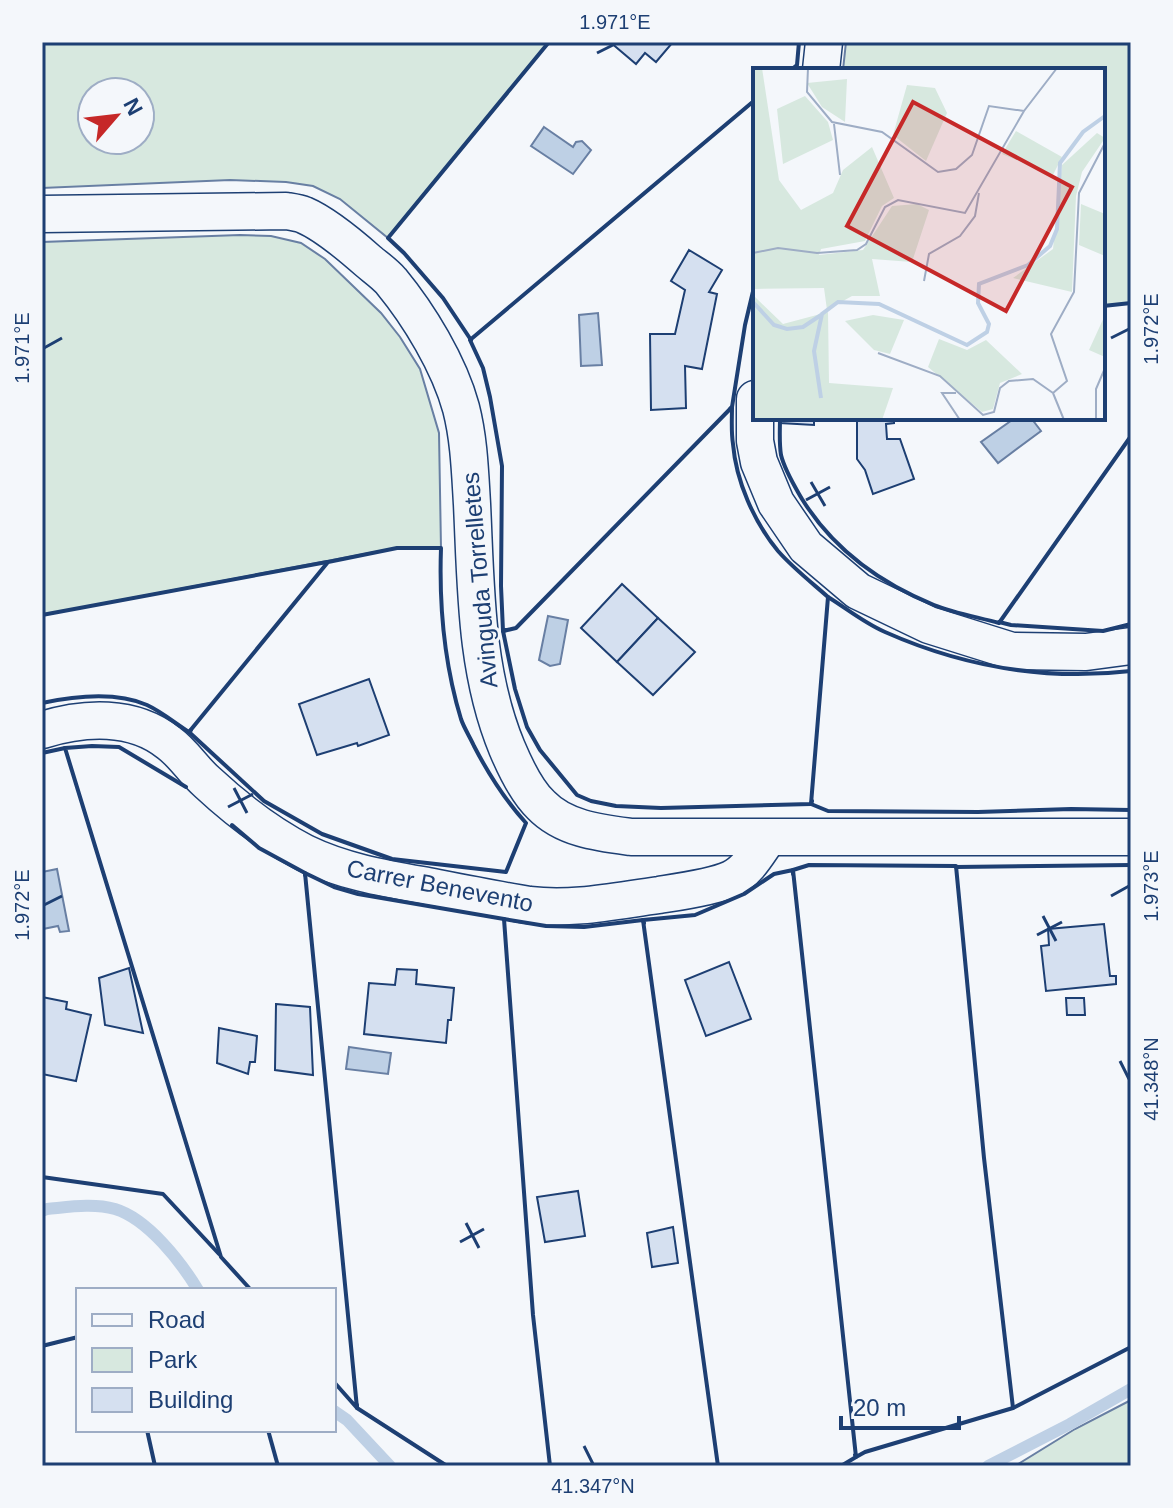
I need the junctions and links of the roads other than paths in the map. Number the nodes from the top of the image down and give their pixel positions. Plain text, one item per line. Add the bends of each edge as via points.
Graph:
1 (824, 42) edge
2 (821, 68) edge
3 (42, 214) edge
4 (755, 420) edge
5 (1131, 646) edge
6 (42, 730) edge
7 (1131, 837) edge
8 (768, 838) junction

1 - 2 street
3 - 8 street, Avinguda Torrelletes via 286,211 304,215 336,236 389,279 448,371 460,406 468,441 488,691 500,732 527,786 541,805 584,829 631,837
4 - 5 street via 757,451 776,503 806,547 858,591 929,625 1012,651 1086,652
6 - 8 street, Carrer Benevento via 94,721 132,723 170,743 229,801 306,853 368,875 529,905 596,905 731,880
7 - 8 street, Avinguda Torrelletes

